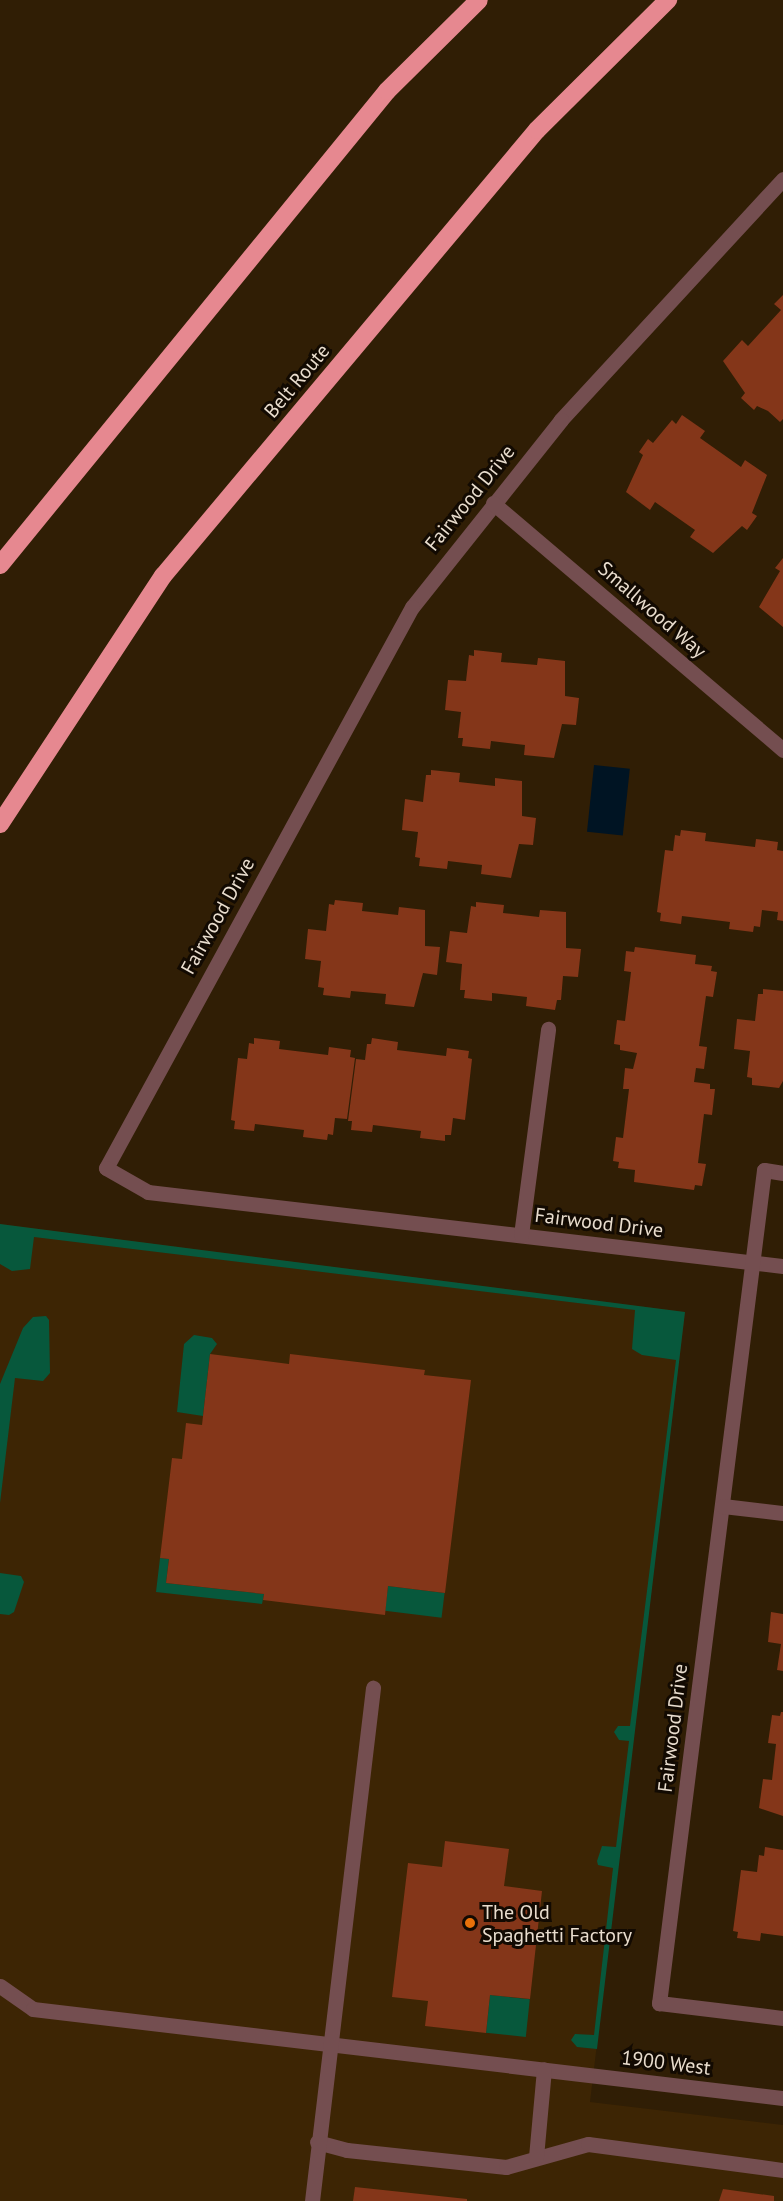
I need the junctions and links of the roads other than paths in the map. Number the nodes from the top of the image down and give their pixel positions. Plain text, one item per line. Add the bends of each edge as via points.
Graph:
1 (479, 0) edge
2 (668, 0) edge
3 (783, 178) edge
4 (493, 502) junction
5 (0, 565) edge
6 (783, 750) edge
7 (0, 824) edge
8 (548, 1029) dead end
9 (783, 1173) edge
10 (521, 1234) junction
11 (753, 1263) junction
12 (783, 1266) edge
13 (723, 1506) junction
14 (783, 1513) edge
15 (373, 1688) dead end
16 (0, 1986) edge
17 (783, 2018) edge
18 (331, 2043) junction
19 (544, 2069) junction
20 (783, 2098) edge
21 (317, 2142) junction
22 (536, 2157) junction
23 (783, 2170) edge
24 (312, 2201) edge

1 - 5 highway via 387,91
2 - 7 highway, Belt Route via 537,130 163,576
3 - 4 street, Fairwood Drive via 670,297
4 - 6 street, Smallwood Way
4 - 10 street, Fairwood Drive via 412,607 106,1168 148,1192
8 - 10 street
9 - 11 street, Fairwood Drive via 764,1170
10 - 11 street, Fairwood Drive
11 - 12 street
11 - 13 street, Fairwood Drive
13 - 14 street
13 - 17 street, Fairwood Drive via 659,2003
15 - 18 street
16 - 18 street, 1900 West via 33,2009
18 - 19 street, 1900 West
18 - 21 street
19 - 20 street, 1900 West
19 - 22 street
21 - 22 street via 347,2150 506,2167
21 - 24 street
22 - 23 street via 588,2144

